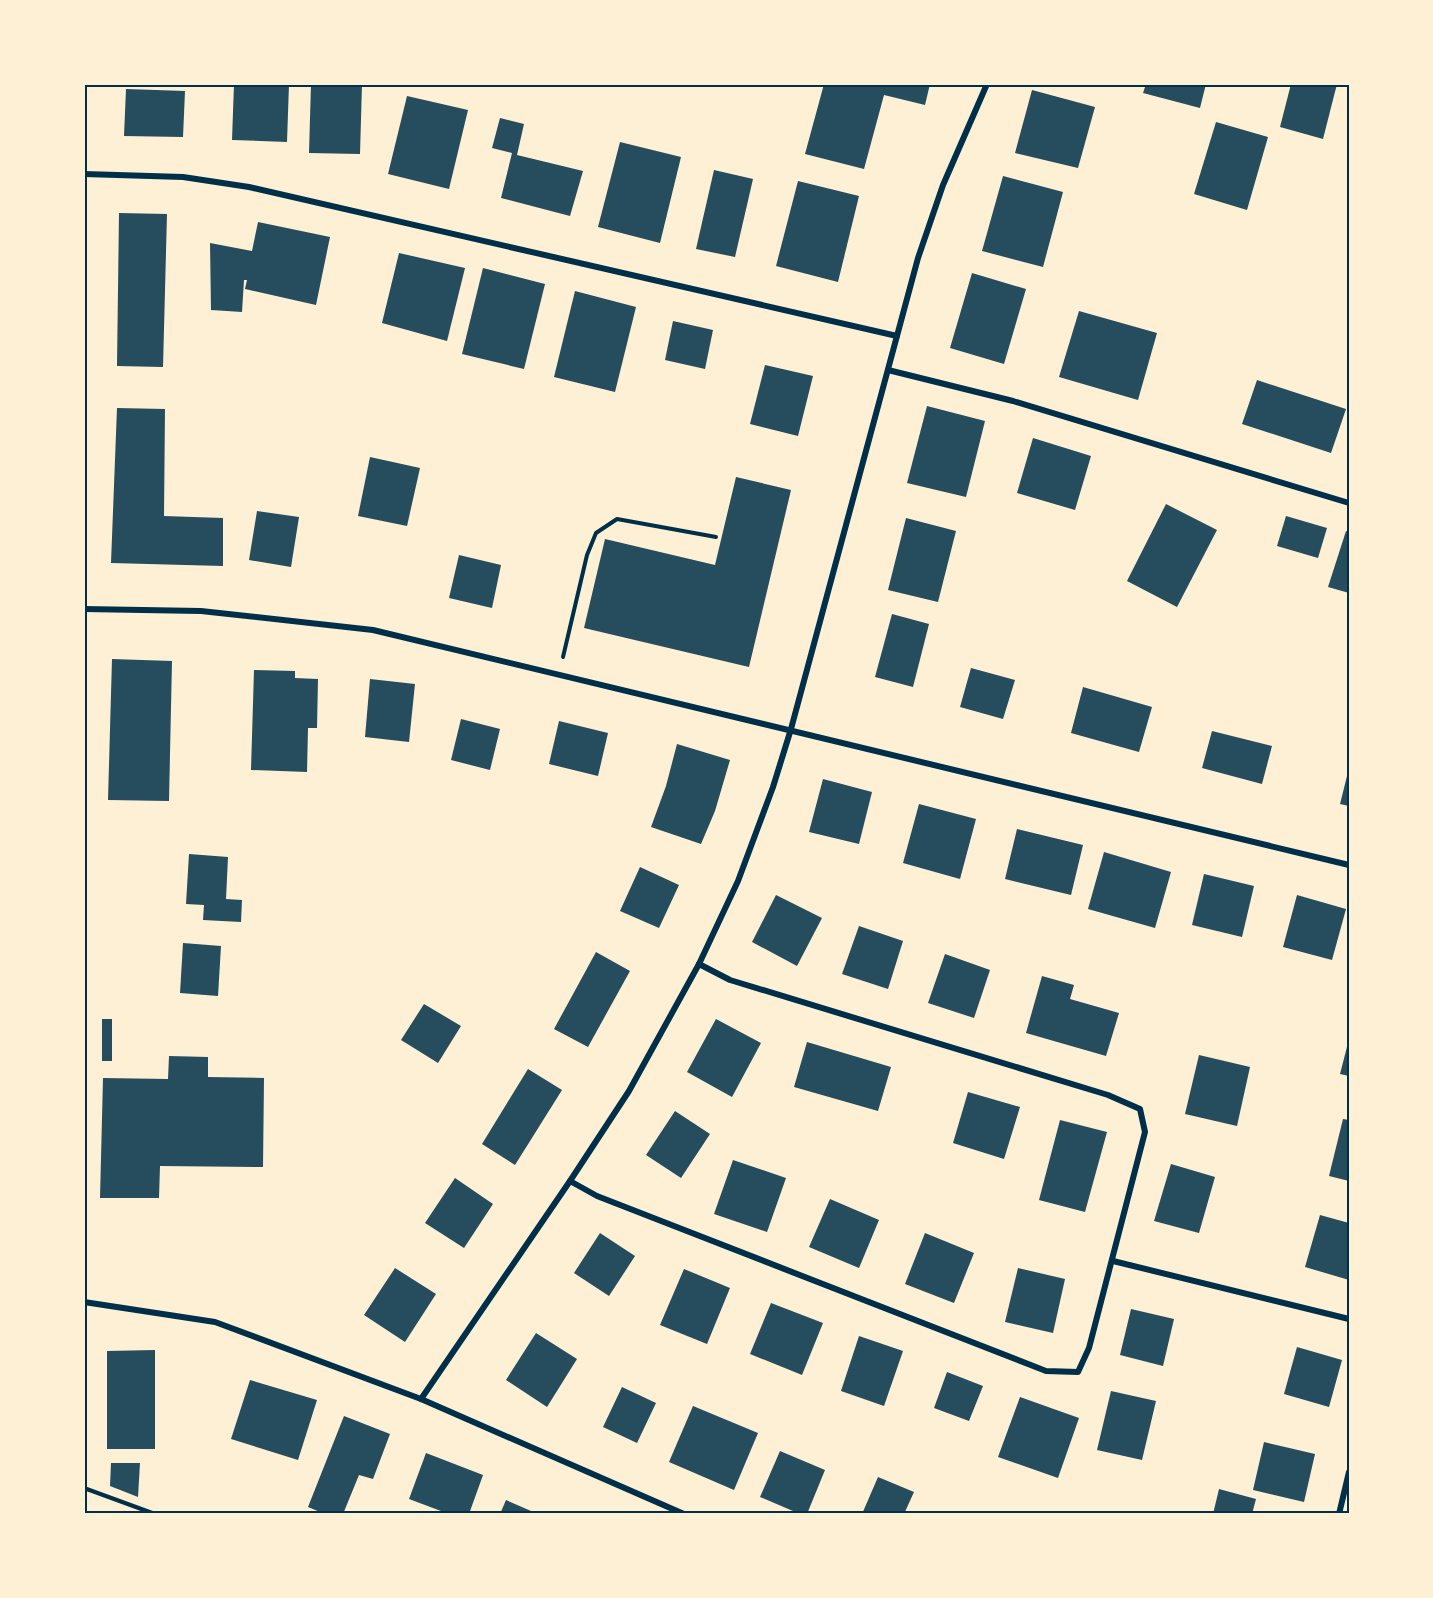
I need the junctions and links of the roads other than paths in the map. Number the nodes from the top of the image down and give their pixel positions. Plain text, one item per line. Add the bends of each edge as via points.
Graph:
1 (987, 84) edge
2 (84, 174) edge
3 (897, 336) junction
4 (888, 370) junction
5 (1349, 503) edge
6 (84, 609) edge
7 (790, 729) junction
8 (1349, 865) edge
9 (699, 964) junction
10 (570, 1181) junction
11 (1113, 1260) junction
12 (84, 1302) edge
13 (1349, 1319) edge
14 (421, 1399) junction
15 (1349, 1472) edge
16 (684, 1514) edge
17 (1339, 1514) edge

1 - 3 street via 943,185
2 - 3 street via 183,177 249,187
3 - 4 street
4 - 5 street via 1013,401
4 - 7 street
6 - 7 street via 201,611 373,630
7 - 8 street
7 - 9 street via 738,881
9 - 10 street via 629,1091
9 - 11 street via 730,980 1108,1095 1140,1109 1145,1132
10 - 11 street via 597,1196 1046,1371 1078,1372 1089,1348
10 - 14 street
11 - 13 street
12 - 14 street via 216,1322
14 - 16 street
15 - 17 street

